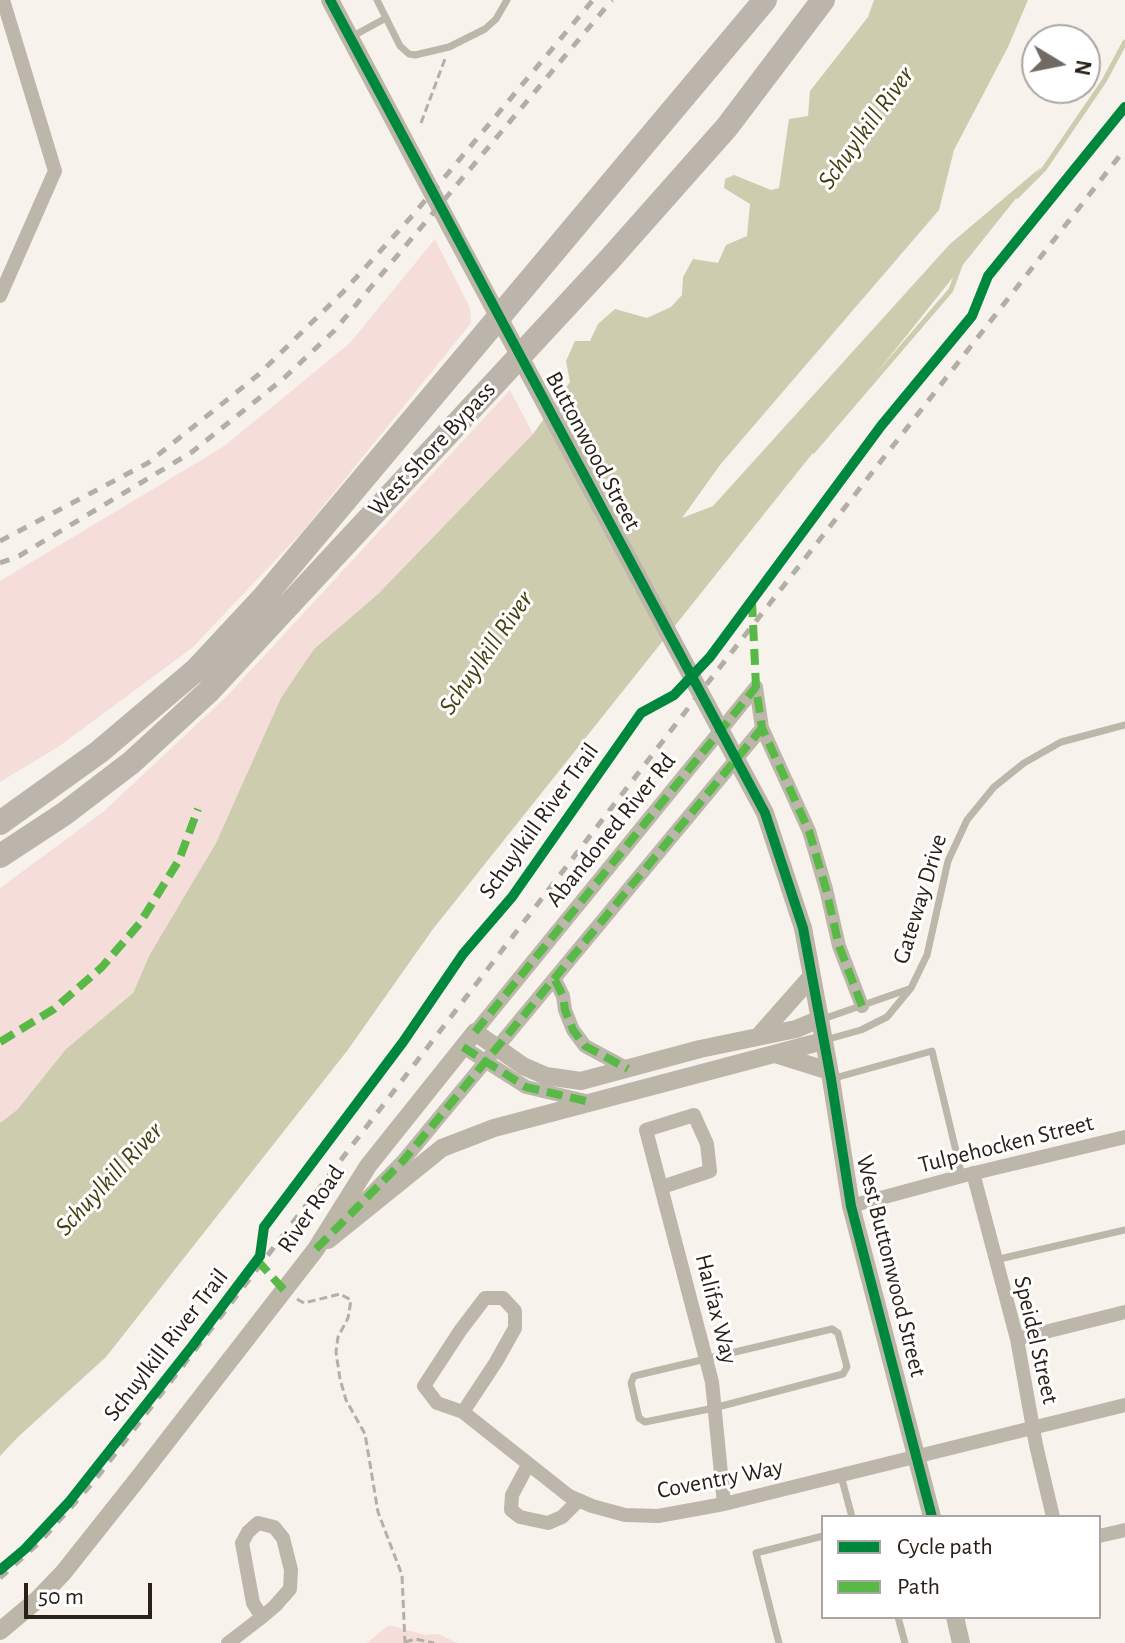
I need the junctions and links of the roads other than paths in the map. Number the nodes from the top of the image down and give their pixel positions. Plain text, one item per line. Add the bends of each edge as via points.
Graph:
1 (3, 0) edge
2 (330, 0) edge
3 (377, 0) edge
4 (507, 0) edge
5 (765, 0) edge
6 (823, 0) edge
7 (386, 18) junction
8 (350, 38) junction
9 (0, 296) edge
10 (1125, 725) edge
11 (762, 728) junction
12 (52, 822) junction
13 (0, 823) edge
14 (0, 856) edge
15 (0, 870) edge
16 (803, 928) joint
17 (812, 976) junction
18 (555, 980) junction
19 (911, 988) junction
20 (862, 1006) junction
21 (820, 1019) junction
22 (759, 1036) junction
23 (469, 1040) junction
24 (823, 1041) junction
25 (772, 1054) junction
26 (492, 1056) junction
27 (628, 1069) junction
28 (830, 1075) junction
29 (590, 1102) junction
30 (1125, 1137) edge
31 (967, 1175) junction
32 (662, 1187) junction
33 (851, 1206) junction
34 (1125, 1230) edge
35 (316, 1249) junction
36 (995, 1260) junction
37 (1125, 1312) edge
38 (1017, 1339) junction
39 (706, 1359) junction
40 (1125, 1405) edge
41 (714, 1408) junction
42 (463, 1412) junction
43 (1033, 1426) junction
44 (918, 1457) junction
45 (528, 1465) junction
46 (841, 1476) junction
47 (579, 1500) junction
48 (724, 1504) junction
49 (851, 1515) edge
50 (932, 1515) edge
51 (1053, 1515) edge
52 (1125, 1530) edge
53 (1101, 1536) edge
54 (821, 1537) edge
55 (262, 1617) junction
56 (899, 1619) edge
57 (955, 1619) edge
58 (0, 1631) edge
59 (228, 1643) edge
60 (779, 1643) edge
61 (905, 1643) edge
62 (961, 1643) edge

1 - 9 street via 55,171
2 - 8 street, Buttonwood Street
3 - 7 lane
4 - 7 lane via 485,29 449,47 415,55 400,46
5 - 13 highway, West Shore Bypass via 264,597 196,670 99,752
6 - 12 highway, West Shore Bypass via 727,127 619,249 208,692 132,762
7 - 8 lane
8 - 16 street, Buttonwood Street, bridge via 765,813
10 - 19 lane, Gateway Drive via 1061,742 1024,763 994,787 967,820 948,861 927,955
11 - 18 street
11 - 20 street, Abandoned River Rd via 809,831 839,946
11 - 23 street, Abandoned River Rd via 756,687
12 - 14 highway, West Shore Bypass
12 - 15 highway
16 - 17 street, West Buttonwood Street
17 - 21 street, West Buttonwood Street
17 - 22 street
18 - 26 street
18 - 27 street via 573,1030 585,1046
19 - 20 lane, Gateway Drive
19 - 24 lane, Gateway Drive via 887,1017
20 - 21 lane, Gateway Drive
21 - 22 street
21 - 24 street, West Buttonwood Street
22 - 27 street
23 - 26 street
23 - 35 street, River Road via 368,1166
24 - 25 street
24 - 28 street, West Buttonwood Street
25 - 28 street via 810,1063
25 - 29 street
26 - 27 street via 564,1081
26 - 29 street via 539,1092
26 - 35 street via 403,1161
28 - 31 lane via 932,1051
28 - 33 street, West Buttonwood Street
29 - 35 street via 442,1148
30 - 31 street, Tulpehocken Street
31 - 33 street, Tulpehocken Street
31 - 36 street, Speidel Street
32 - 32 street, Halifax Way via 710,1171 707,1144 694,1115 646,1130
32 - 39 street, Halifax Way
33 - 44 street, West Buttonwood Street
34 - 36 lane
35 - 58 street, River Road via 63,1573
36 - 38 street, Speidel Street
37 - 38 street
38 - 43 street, Speidel Street
39 - 41 street, Halifax Way
39 - 41 lane via 634,1376 631,1383 639,1418 645,1422
39 - 41 lane via 832,1329 838,1333 847,1367 843,1374
40 - 43 street, Coventry Way
41 - 48 street, Halifax Way
42 - 42 street, Coventry Way via 437,1403 424,1386 485,1298 503,1298 515,1311 515,1328
42 - 45 street, Coventry Way
43 - 44 street, Coventry Way
43 - 51 street, Speidel Street
44 - 46 street, Coventry Way
44 - 50 street, West Buttonwood Street
45 - 47 street, Coventry Way
45 - 47 street via 512,1495 511,1510 520,1517 548,1523
46 - 48 street, Coventry Way
46 - 49 lane
47 - 48 street, Coventry Way via 625,1515 658,1516
52 - 53 street
54 - 60 lane via 756,1553
55 - 55 street via 290,1589 291,1570 283,1538 274,1527 258,1523 242,1543 253,1603
55 - 59 street
56 - 61 lane
57 - 62 street

